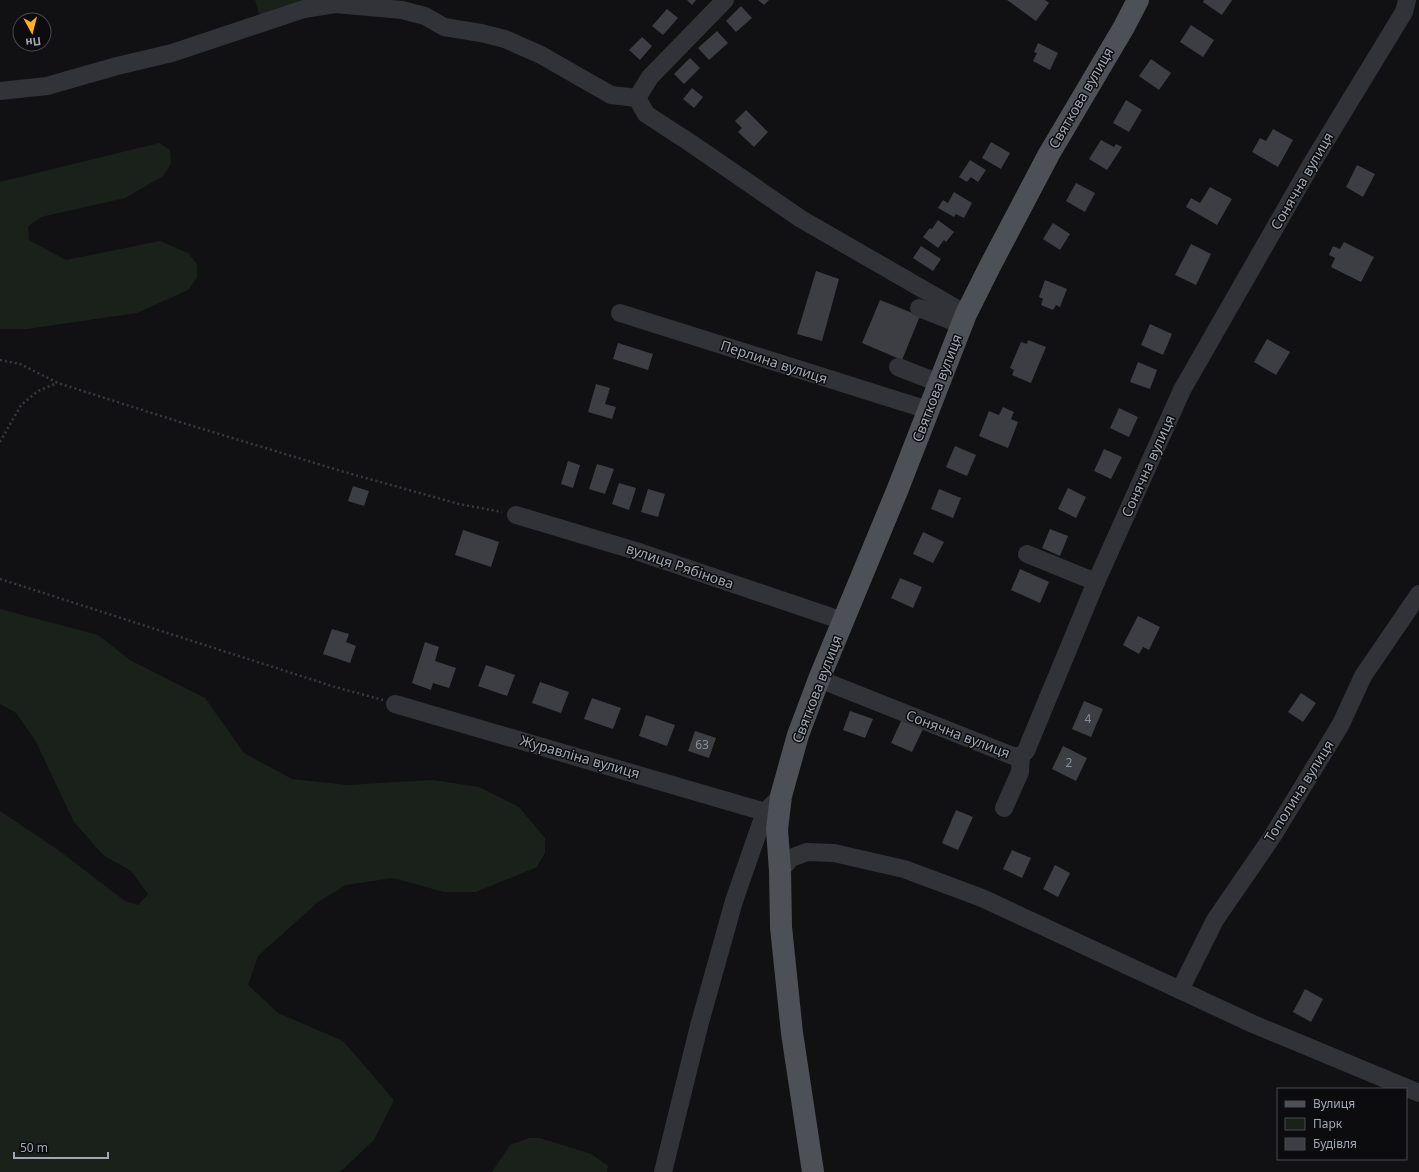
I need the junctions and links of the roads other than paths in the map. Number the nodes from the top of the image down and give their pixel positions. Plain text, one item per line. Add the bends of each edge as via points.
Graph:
1 (725, 0) edge
2 (1138, 0) edge
3 (1407, 0) edge
4 (1411, 0) edge
5 (1419, 5) edge
6 (0, 91) edge
7 (637, 98) junction
8 (919, 308) dead end
9 (620, 313) dead end
10 (964, 320) junction
11 (898, 367) dead end
12 (939, 384) junction
13 (928, 410) junction
14 (516, 515) road end
15 (1026, 554) dead end
16 (1096, 582) junction
17 (1419, 594) edge
18 (843, 621) junction
19 (819, 679) junction
20 (395, 704) road end
21 (1021, 756) junction
22 (781, 796) junction
23 (1004, 808) dead end
24 (765, 812) junction
25 (780, 872) junction
26 (1180, 990) junction
27 (1414, 1089) edge
28 (663, 1172) edge
29 (813, 1172) edge

1 - 7 street via 650,77
2 - 10 main road, Святкова вулиця via 1049,154
3 - 16 street, Сонячна вулиця via 1404,12 1312,163 1182,390
4 - 5 street
6 - 7 street via 47,86 172,53 304,9 335,4 402,10 424,16 444,27 505,39 541,55 611,95
7 - 10 street via 646,114 801,219
8 - 10 street
9 - 13 street, Перлина вулиця
10 - 12 main road, Святкова вулиця
11 - 12 street
12 - 13 main road, Святкова вулиця
13 - 18 main road, Святкова вулиця
14 - 18 street, вулиця Рябінова via 636,550
15 - 16 street
16 - 21 street, Сонячна вулиця via 1026,751
17 - 26 street, Тополина вулиця via 1363,676 1341,724 1272,837 1215,920
18 - 19 main road, Святкова вулиця
19 - 21 street, Сонячна вулиця via 1013,756
19 - 22 main road, Святкова вулиця via 798,735
20 - 24 street, Журавліна вулиця
21 - 23 street via 1020,772
22 - 24 street
22 - 25 main road, Святкова вулиця via 777,829
24 - 28 street via 734,901 699,1026
25 - 26 street via 792,858 807,852 834,853 904,869 982,898
25 - 29 main road, Святкова вулиця via 781,927 792,1032
26 - 27 street via 1253,1024

